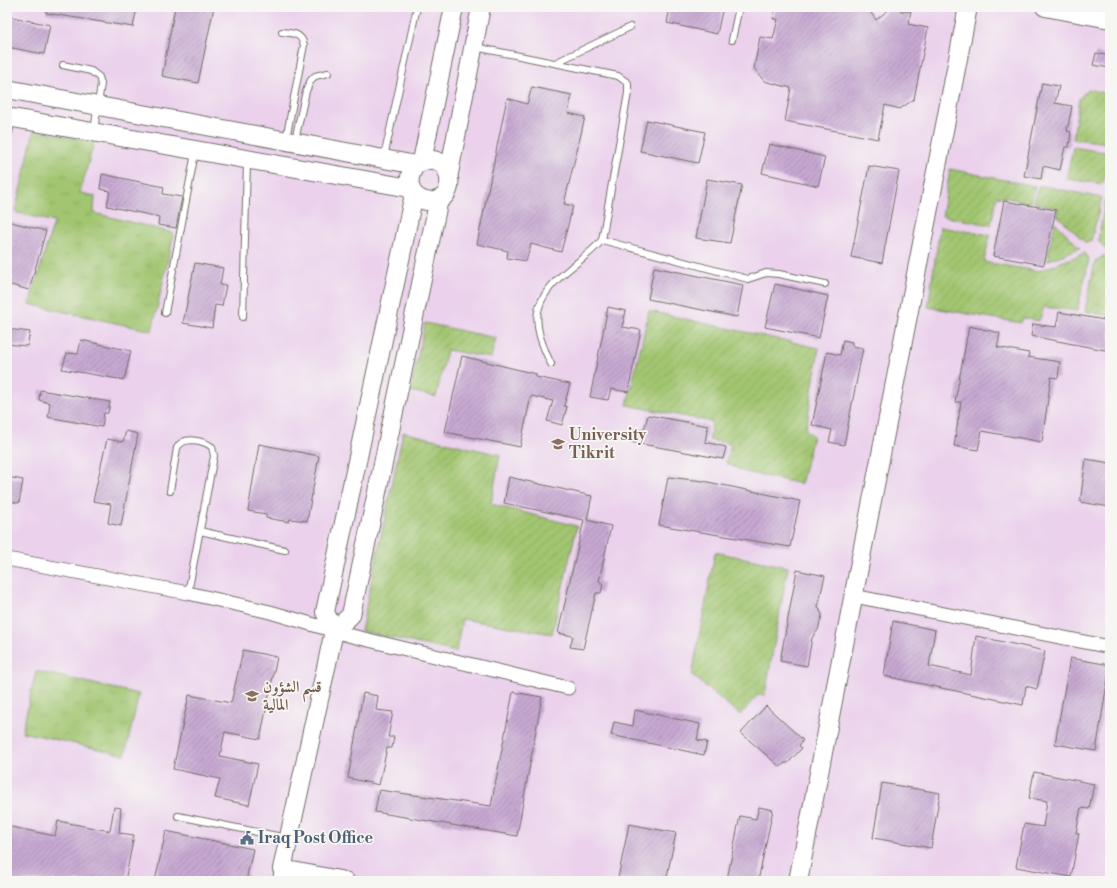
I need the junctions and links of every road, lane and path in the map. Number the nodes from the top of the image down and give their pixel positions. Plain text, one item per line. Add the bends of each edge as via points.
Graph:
1 (417, 7) edge
2 (454, 7) edge
3 (481, 7) edge
4 (739, 7) edge
5 (968, 7) edge
6 (1045, 7) edge
7 (1110, 19) edge
8 (630, 27) dead end
9 (282, 32) dead end
10 (732, 40) dead end
11 (473, 46) junction
12 (554, 63) junction
13 (63, 65) dead end
14 (328, 73) dead end
15 (7, 89) edge
16 (98, 106) junction
17 (10, 118) edge
18 (94, 132) junction
19 (7, 140) edge
20 (290, 141) junction
21 (196, 151) junction
22 (384, 159) junction
23 (247, 161) junction
24 (419, 163) junction
25 (449, 173) junction
26 (412, 191) junction
27 (439, 199) junction
28 (602, 240) junction
29 (826, 284) dead end
30 (165, 313) dead end
31 (243, 317) dead end
32 (551, 364) dead end
33 (170, 491) dead end
34 (200, 531) junction
35 (285, 550) dead end
36 (7, 559) edge
37 (188, 593) junction
38 (854, 596) junction
39 (334, 631) junction
40 (1110, 647) edge
41 (568, 688) dead end
42 (178, 816) dead end
43 (288, 838) junction
44 (280, 875) edge
45 (345, 881) edge
46 (798, 881) edge

1 - 22 lane
2 - 24 street
3 - 11 street
4 - 10 lane
5 - 38 street
6 - 7 street
8 - 12 lane
9 - 20 lane via 297,34 304,45
11 - 12 lane
11 - 25 street
12 - 28 lane via 618,76 628,83
13 - 16 lane via 98,75 101,82
14 - 20 lane via 315,76 307,87
15 - 16 street
16 - 18 lane
16 - 20 street
17 - 18 street
17 - 19 lane
18 - 21 street
20 - 22 street
21 - 23 street
21 - 30 lane
22 - 24 street
23 - 26 street
23 - 31 lane
24 - 25 street via 438,161
24 - 26 street via 410,176
25 - 27 street via 450,186
26 - 27 street via 425,201
26 - 39 street via 325,612
27 - 39 street via 351,615
28 - 29 lane via 748,279 766,273
28 - 32 lane via 541,298 537,308 540,342
33 - 34 lane via 179,444 188,440 210,445 214,453
34 - 35 lane
34 - 37 lane
36 - 37 street
37 - 39 street via 270,612
38 - 40 street
38 - 46 street
39 - 41 street
39 - 43 street
42 - 43 lane
43 - 44 street
44 - 45 street

